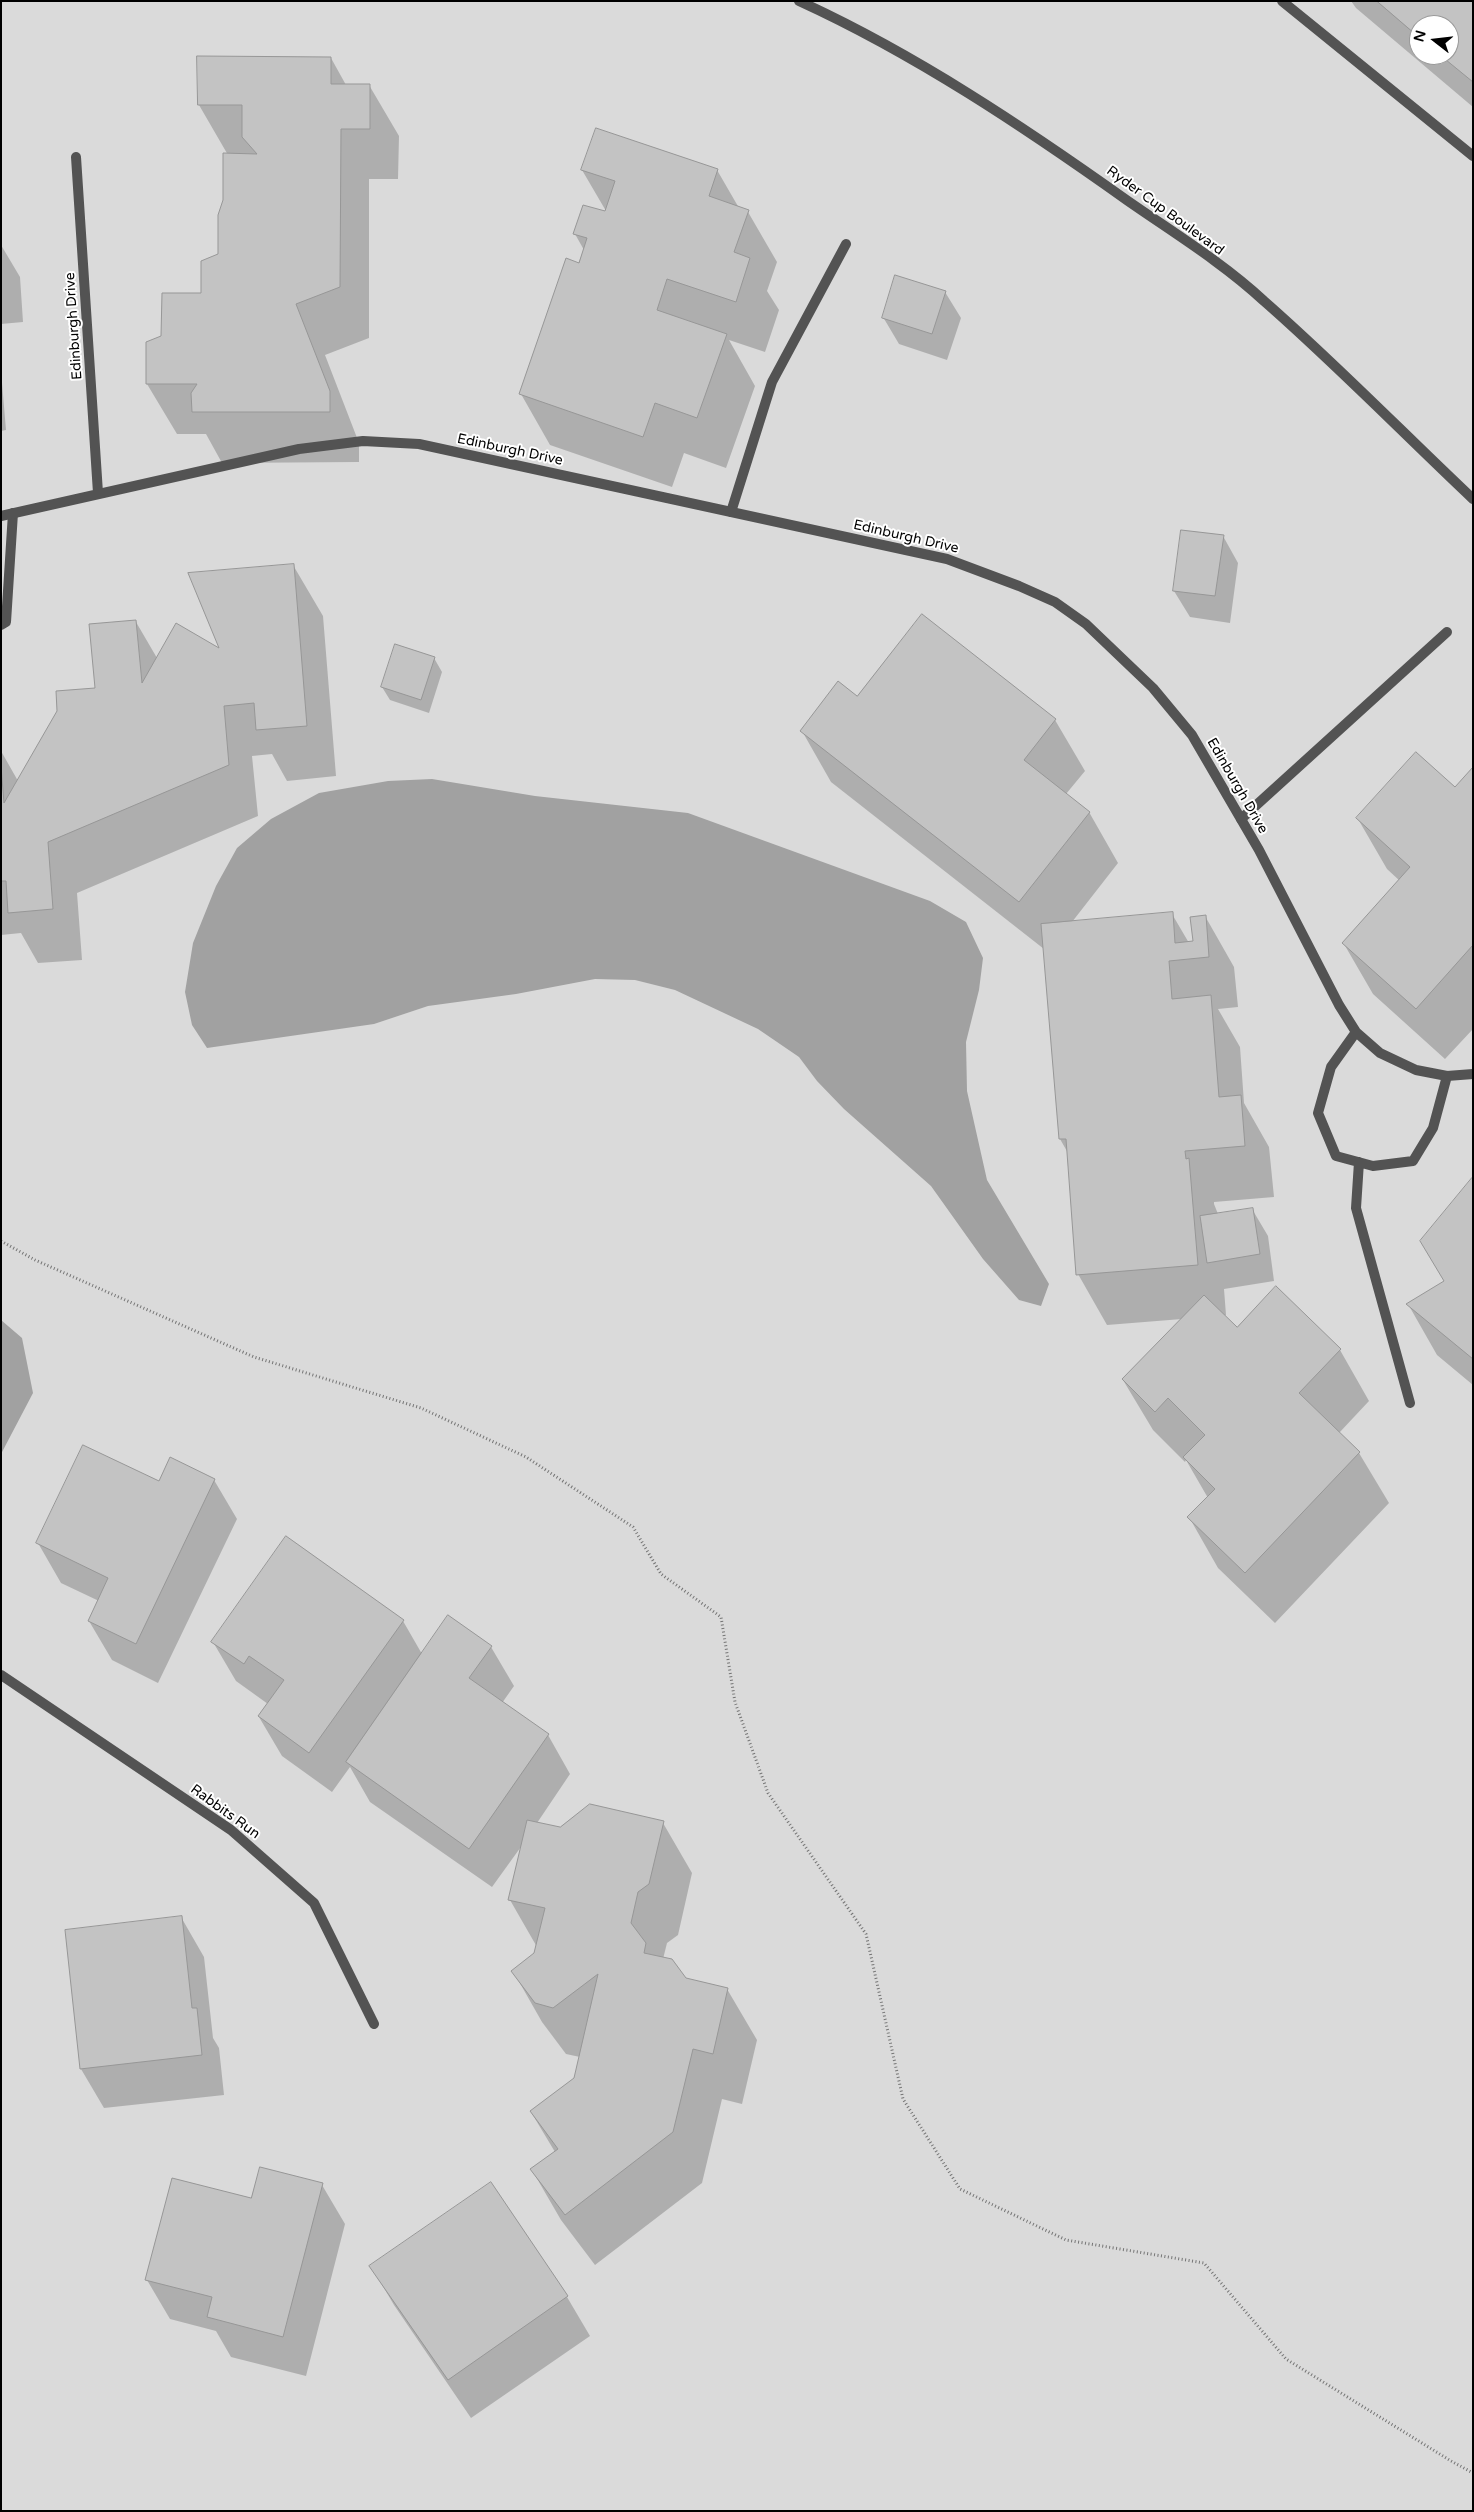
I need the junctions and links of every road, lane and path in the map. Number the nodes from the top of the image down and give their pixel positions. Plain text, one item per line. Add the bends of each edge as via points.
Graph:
1 (799, 1) edge
2 (1282, 1) edge
3 (1473, 156) edge
4 (76, 157) dead end
5 (846, 244) dead end
6 (98, 493) junction
7 (1473, 499) edge
8 (731, 512) junction
9 (13, 514) junction
10 (1, 516) edge
11 (1, 625) edge
12 (1447, 632) dead end
13 (1241, 819) junction
14 (1356, 1032) junction
15 (1473, 1074) edge
16 (1447, 1076) junction
17 (1359, 1162) junction
18 (1, 1241) edge
19 (1410, 1403) dead end
20 (1, 1675) edge
21 (374, 2024) dead end
22 (1473, 2472) edge

1 - 7 street, Ryder Cup Boulevard via 917,62 1074,163 1188,243 1263,299
2 - 3 street
4 - 6 street, Edinburgh Drive
5 - 8 street via 772,382
6 - 8 street, Edinburgh Drive via 299,449 363,441 420,444
6 - 9 street, Edinburgh Drive
8 - 13 street, Edinburgh Drive via 947,560 1055,602 1086,624 1153,688 1192,735
9 - 10 street, Edinburgh Drive
9 - 11 street via 6,622
12 - 13 street
13 - 14 street, Edinburgh Drive via 1338,1005
14 - 16 street, Edinburgh Drive via 1380,1052 1416,1070
14 - 17 street via 1331,1067 1318,1113 1336,1156
15 - 16 street, Edinburgh Drive
16 - 17 street via 1433,1128 1413,1161 1373,1166
17 - 19 street via 1356,1208
18 - 22 path via 35,1260 254,1357 430,1412 526,1456 633,1527 661,1574 720,1617 735,1702 768,1792 866,1934 903,2099 960,2189 1066,2240 1204,2263 1286,2360 1451,2462
20 - 21 street, Rabbits Run via 231,1830 314,1903

